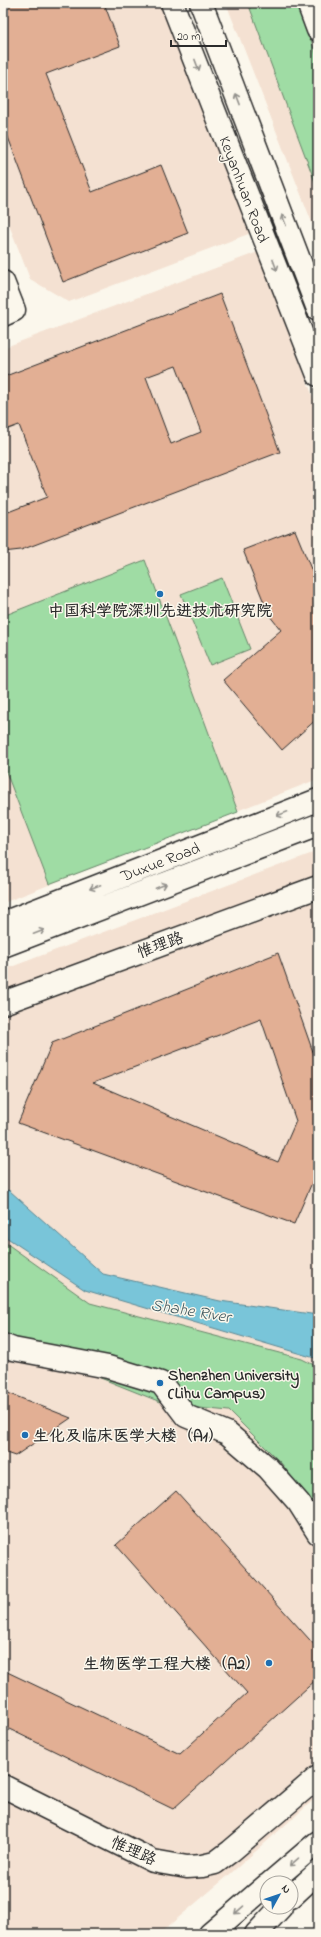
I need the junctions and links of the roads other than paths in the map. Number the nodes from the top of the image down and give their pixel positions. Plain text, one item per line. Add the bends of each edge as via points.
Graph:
1 (172, 3) edge
2 (201, 3) edge
3 (308, 3) edge
4 (318, 30) edge
5 (3, 282) edge
6 (318, 309) edge
7 (9, 312) edge
8 (318, 375) edge
9 (318, 800) edge
10 (318, 825) edge
11 (318, 886) edge
12 (3, 923) edge
13 (3, 946) edge
14 (3, 1003) edge
15 (3, 1345) edge
16 (318, 1533) edge
17 (318, 1777) edge
18 (3, 1786) edge
19 (318, 1842) edge
20 (318, 1872) edge
21 (279, 1875) edge
22 (299, 1890) edge
23 (259, 1892) edge
24 (274, 1915) edge
25 (210, 1934) edge
26 (256, 1934) edge

1 -> 8 street, Keyanhuan Road
6 -> 2 street, Keyanhuan Road
3 - 4 street
5 - 7 street
9 -> 12 street, Duxue Road
13 -> 10 street, Duxue Road
11 - 14 street, 惟理路
15 - 16 street via 108,1368 161,1383 186,1416 227,1433 268,1468 299,1503
17 - 18 street, 惟理路 via 215,1863 187,1867 153,1861
19 -> 21 street
20 - 22 street
23 -> 25 street
24 - 26 street

